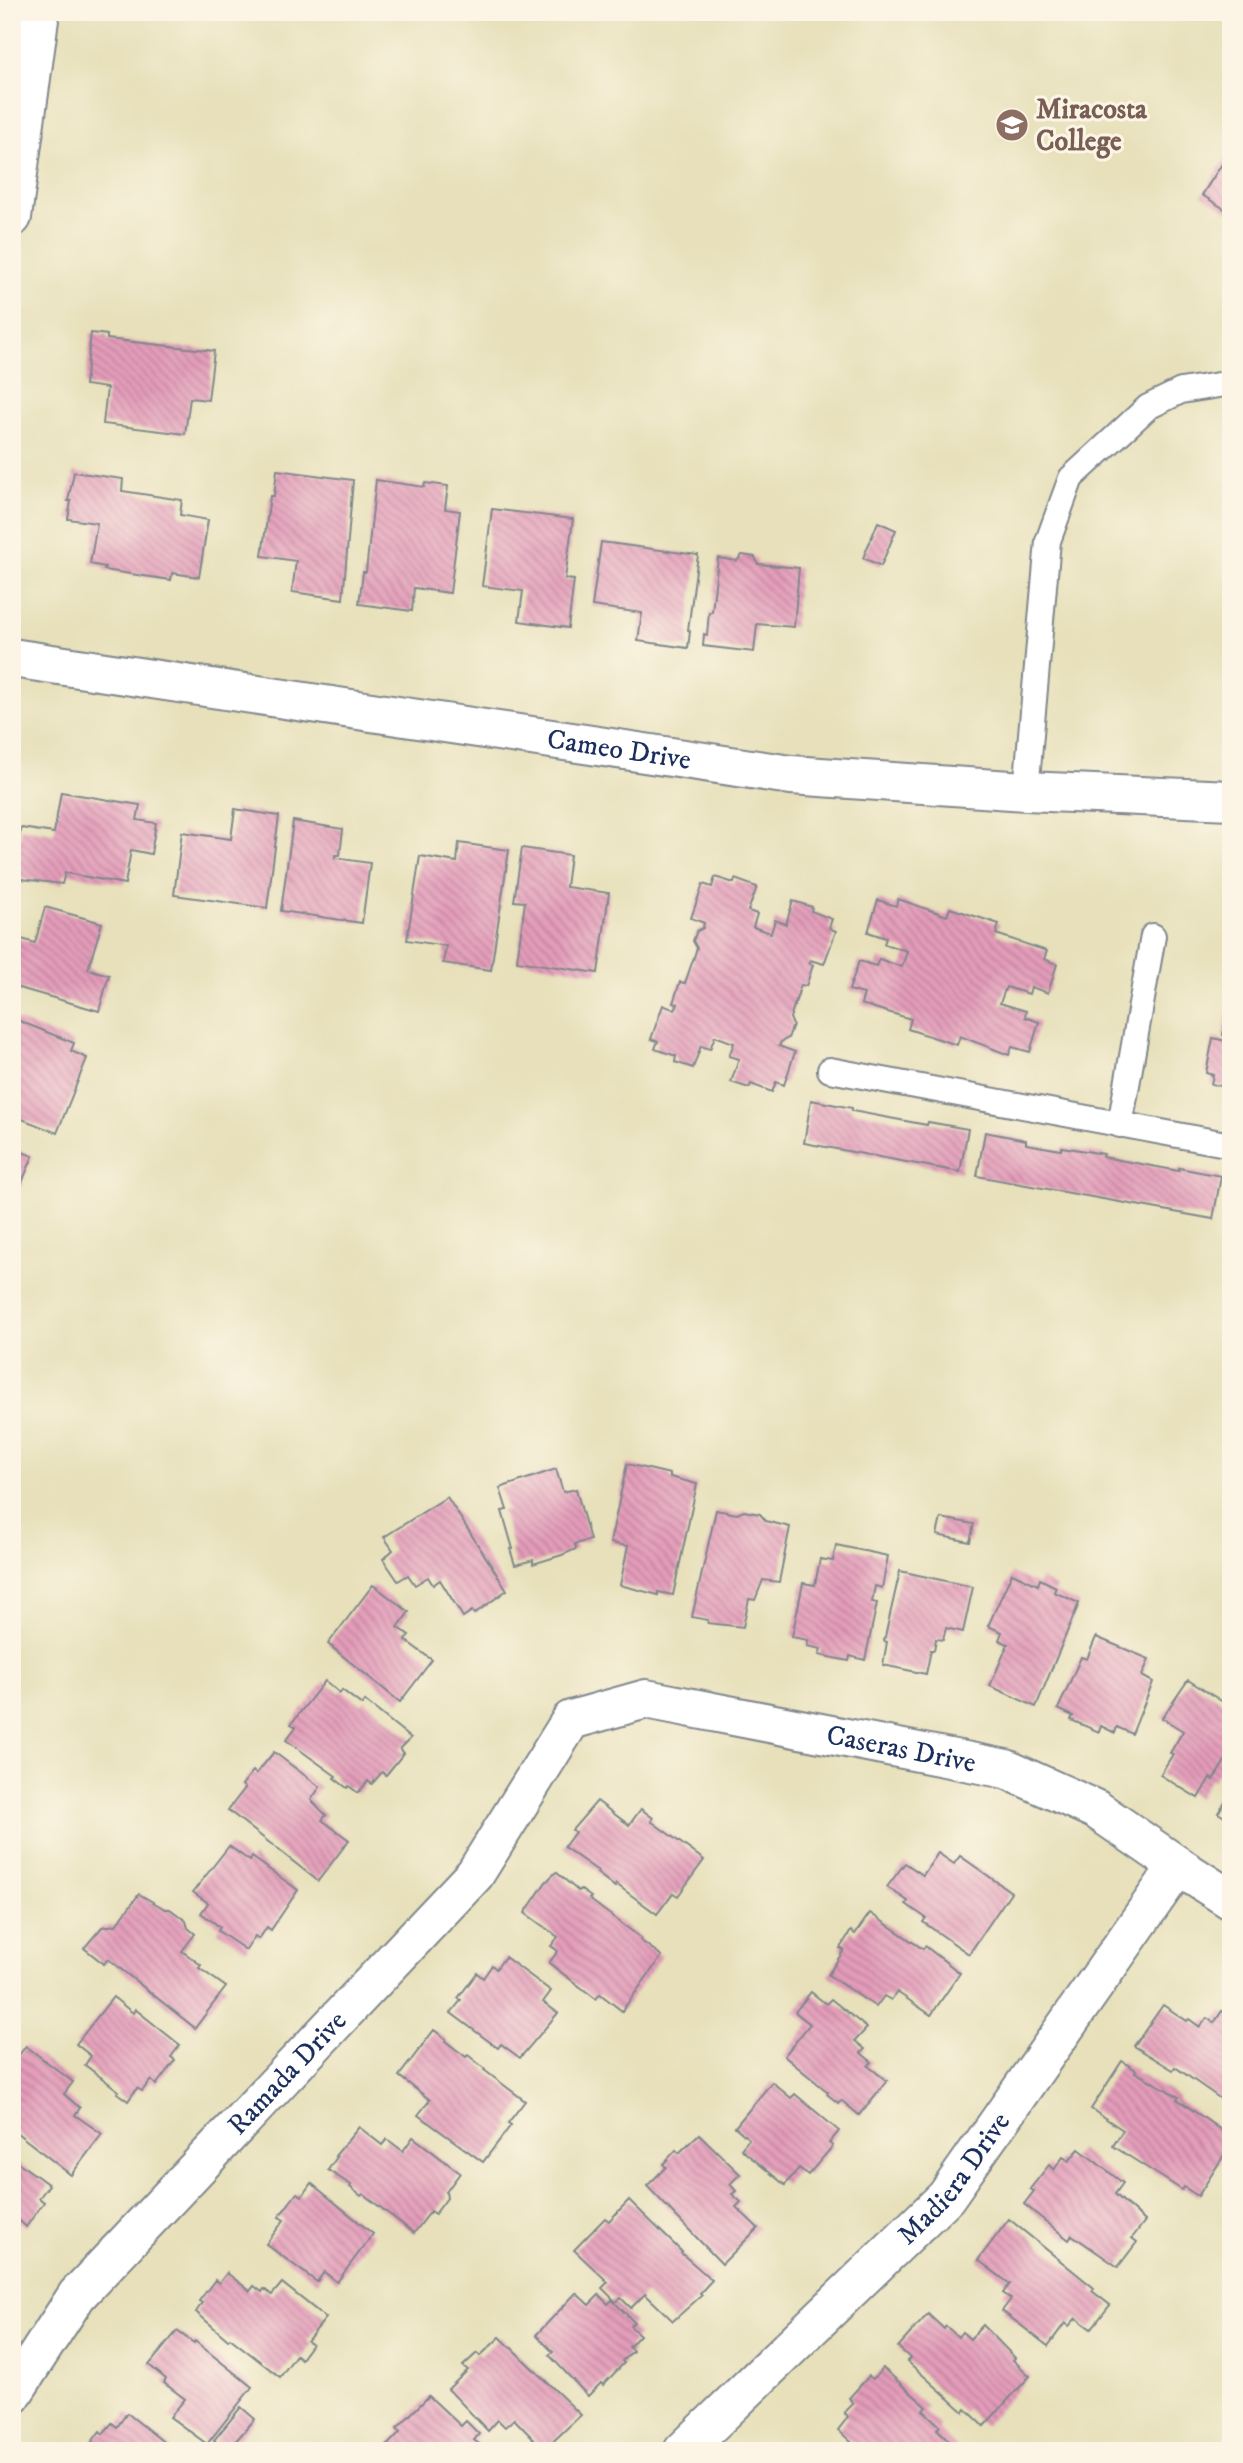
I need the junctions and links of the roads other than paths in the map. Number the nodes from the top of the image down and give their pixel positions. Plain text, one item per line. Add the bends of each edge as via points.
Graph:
1 (40, 12) edge
2 (12, 218) edge
3 (1231, 383) edge
4 (12, 658) edge
5 (1026, 791) junction
6 (1231, 800) edge
7 (1153, 936) dead end
8 (830, 1070) dead end
9 (1120, 1125) junction
10 (1231, 1145) edge
11 (555, 1744) joint
12 (1178, 1866) junction
13 (1231, 1900) edge
14 (12, 2395) edge
15 (683, 2451) edge

1 - 2 street
3 - 5 lane via 1181,390 1148,407 1071,478 1048,541
4 - 5 street, Cameo Drive via 791,775
5 - 6 street, Cameo Drive
7 - 9 lane
8 - 9 lane
9 - 10 lane
11 - 12 street, Caseras Drive via 571,1720 646,1699 966,1761 1006,1769 1097,1810
11 - 14 street, Ramada Drive via 475,1874 77,2295
12 - 13 street, Caseras Drive
12 - 15 street, Madiera Drive via 946,2197

